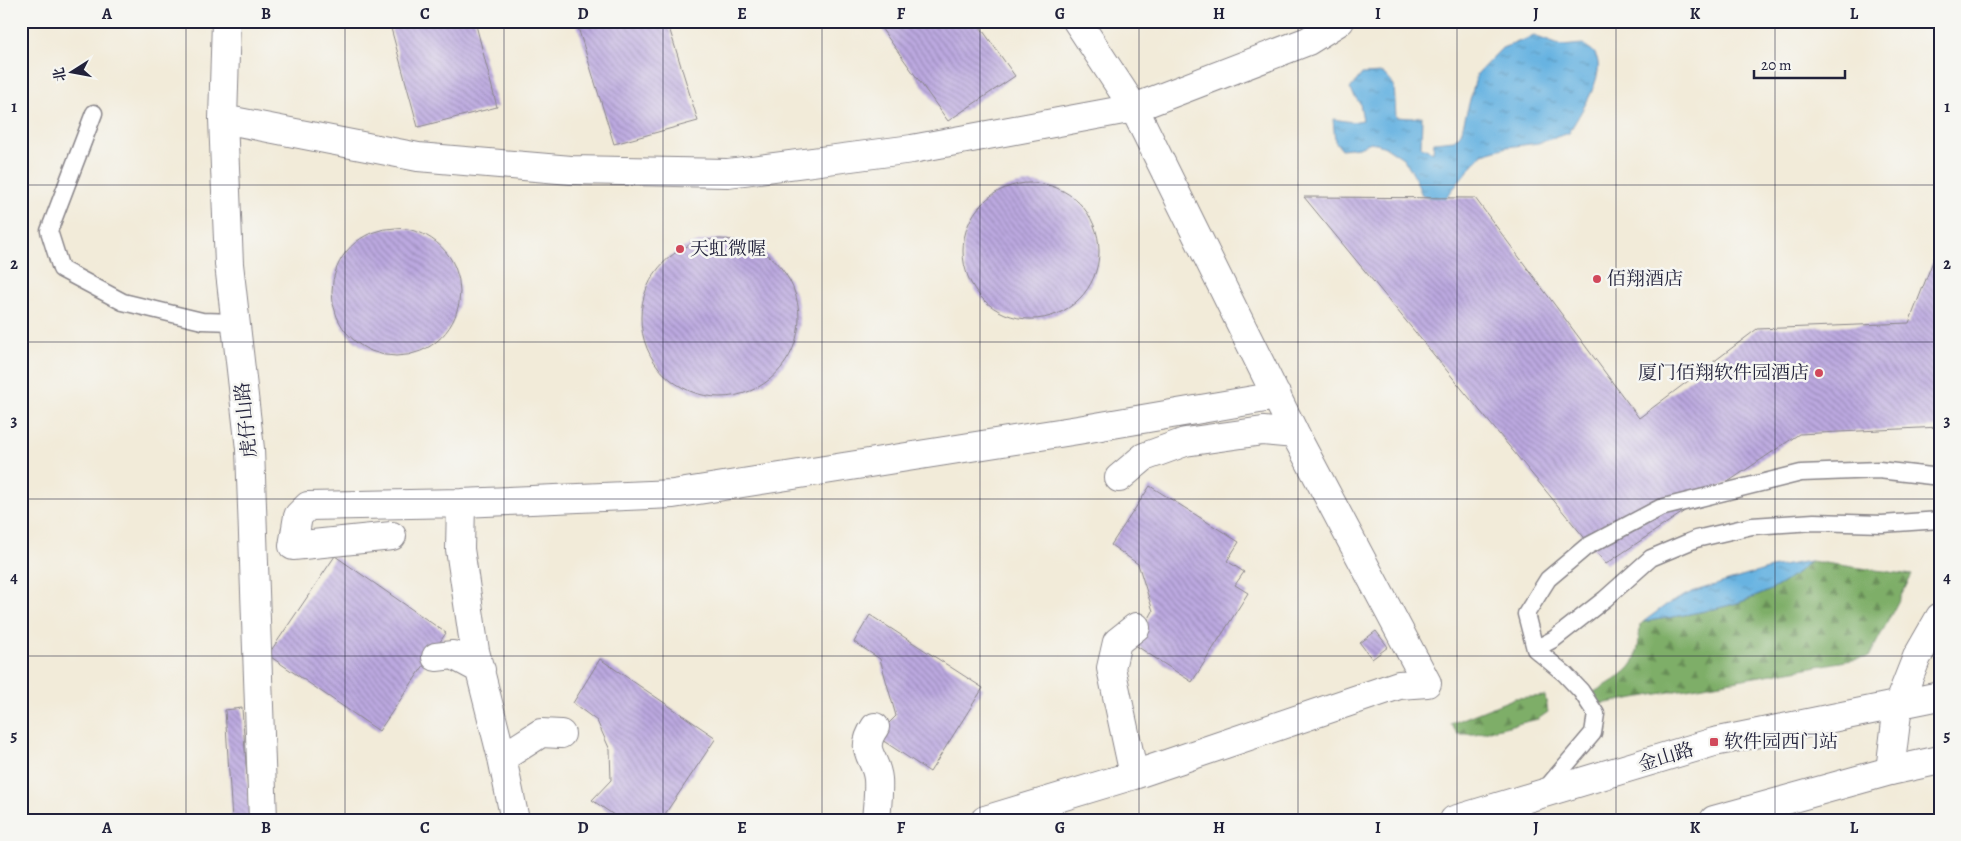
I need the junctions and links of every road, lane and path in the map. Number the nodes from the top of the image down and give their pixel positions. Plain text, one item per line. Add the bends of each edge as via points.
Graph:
1 (226, 21) edge
2 (1077, 21) edge
3 (1340, 21) edge
4 (1134, 108) junction
5 (94, 113) dead end
6 (223, 119) junction
7 (236, 322) junction
8 (1277, 396) junction
9 (1295, 434) junction
10 (1940, 477) edge
11 (1119, 478) dead end
12 (461, 503) junction
13 (1940, 520) edge
14 (392, 536) dead end
15 (1940, 617) edge
16 (1136, 627) dead end
17 (1535, 649) junction
18 (436, 657) dead end
19 (481, 670) junction
20 (1940, 696) edge
21 (1898, 705) junction
22 (875, 727) dead end
23 (561, 734) dead end
24 (502, 758) junction
25 (1940, 760) edge
26 (1890, 771) junction
27 (1134, 775) junction
28 (1540, 795) junction
29 (263, 820) edge
30 (515, 820) edge
31 (876, 820) edge
32 (985, 820) edge
33 (1454, 820) edge
34 (1714, 820) edge

1 - 6 street, 虎仔山路
2 - 4 street
3 - 4 street via 1308,41
4 - 6 street via 912,150 728,173 571,170 418,157
4 - 8 street
5 - 7 lane via 49,231 61,269 123,302 202,321
6 - 7 street, 虎仔山路 via 229,264
7 - 29 street, 虎仔山路 via 250,449
8 - 9 street
8 - 12 street via 673,494
9 - 11 street via 1263,431 1184,442 1144,457
9 - 27 street via 1428,683 1399,686
10 - 17 lane via 1879,470 1801,473 1660,508 1586,547 1548,580 1526,614
12 - 14 street via 308,506 298,516 293,546
12 - 19 street via 460,549 475,652
13 - 17 lane via 1752,526 1696,540 1651,558 1554,639
15 - 21 street via 1918,657
16 - 27 street via 1117,642 1111,668
17 - 28 lane via 1581,691 1596,714 1593,733
18 - 19 street via 453,655
19 - 24 street
20 - 21 street, 金山路
21 - 26 street
21 - 28 street, 金山路 via 1714,742
22 - 31 street via 868,737 866,749 878,778
23 - 24 street via 541,732
24 - 30 street
25 - 26 street
26 - 34 street
27 - 32 street
28 - 33 street, 金山路

